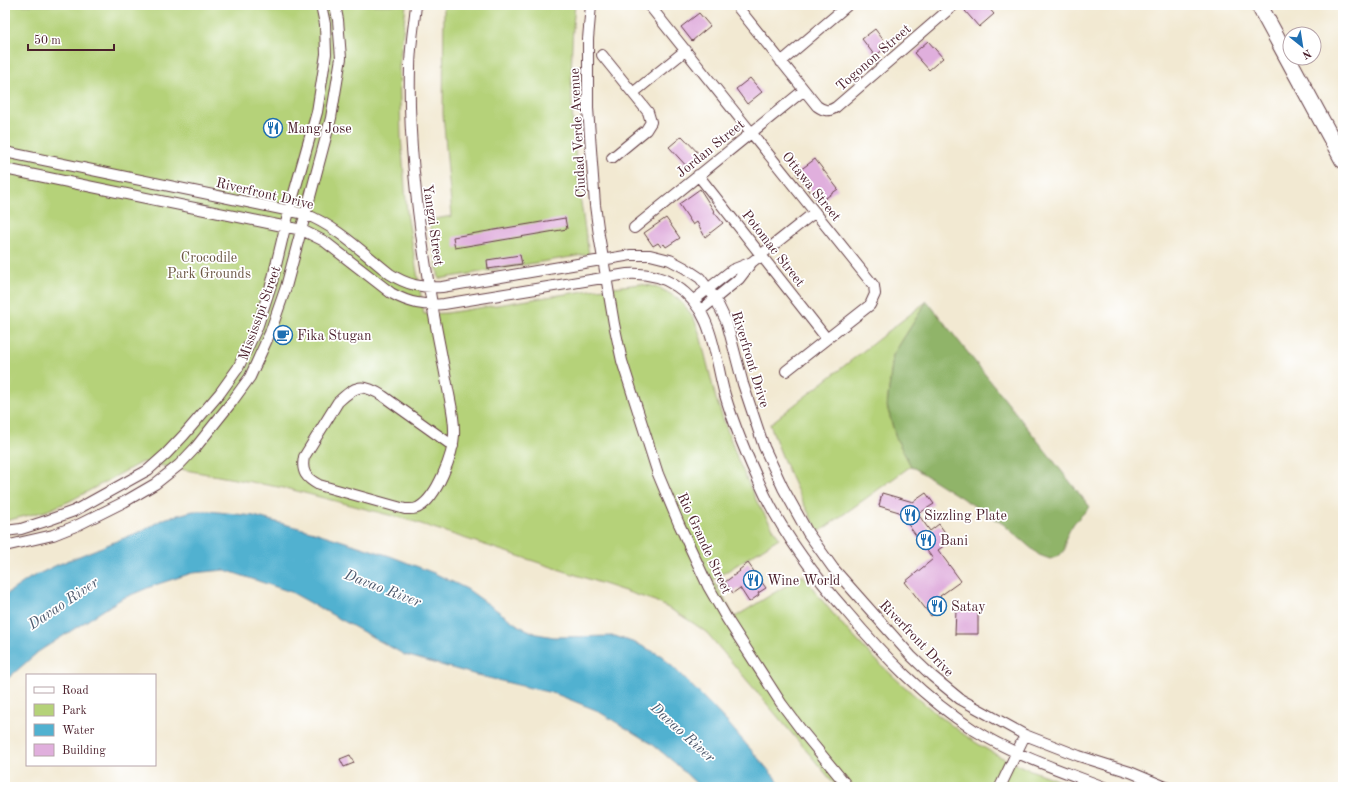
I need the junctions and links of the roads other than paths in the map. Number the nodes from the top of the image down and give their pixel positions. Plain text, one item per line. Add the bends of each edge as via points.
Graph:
1 (321, 5) edge
2 (335, 5) edge
3 (416, 5) edge
4 (591, 5) edge
5 (649, 5) edge
6 (848, 5) edge
7 (954, 5) edge
8 (1259, 5) edge
9 (740, 6) edge
10 (686, 50) junction
11 (602, 55) dead end
12 (781, 62) junction
13 (804, 90) junction
14 (633, 93) junction
15 (751, 132) junction
16 (5, 152) edge
17 (612, 158) dead end
18 (1343, 160) edge
19 (5, 169) edge
20 (698, 175) junction
21 (289, 211) junction
22 (815, 212) junction
23 (305, 214) junction
24 (286, 226) junction
25 (634, 228) dead end
26 (302, 230) junction
27 (761, 255) junction
28 (603, 260) junction
29 (752, 262) junction
30 (606, 278) junction
31 (429, 287) junction
32 (708, 289) junction
33 (715, 298) junction
34 (694, 300) junction
35 (432, 305) junction
36 (701, 310) junction
37 (827, 339) junction
38 (786, 370) dead end
39 (453, 446) junction
40 (5, 531) edge
41 (5, 546) edge
42 (911, 656) junction
43 (896, 668) junction
44 (1025, 735) junction
45 (1017, 753) junction
46 (848, 787) edge
47 (1000, 787) edge
48 (1104, 787) edge
49 (1166, 787) edge

1 - 21 street, Mississipi Street via 326,24 326,54 317,112
2 - 23 street, Mississipi Street via 340,65 331,118
3 - 31 street, Yangzi Street via 410,68 411,136 417,212
4 - 28 street, Ciudad Verde Avenue via 588,39 588,108 595,205
5 - 10 street, Ottawa Street
6 - 12 street
7 - 13 street, Togonon Street via 831,110 817,106
8 - 18 main road
9 - 12 street
10 - 14 street
10 - 15 street, Ottawa Street
11 - 14 street
12 - 13 street
13 - 15 street, Jordan Street
14 - 17 street via 648,112 651,122 646,130
15 - 20 street, Jordan Street
15 - 22 street, Ottawa Street
16 - 21 street, Riverfront Drive
19 - 24 street, Riverfront Drive
20 - 25 street, Jordan Street
20 - 27 street, Potomac Street
21 - 23 street, Riverfront Drive
21 - 24 street, Mississipi Street
22 - 27 street
22 - 37 street, Ottawa Street via 872,283 875,291 870,305
23 - 26 street, Mississipi Street
23 - 31 street, Riverfront Drive via 331,227 398,280 418,287
24 - 26 street, Riverfront Drive
24 - 40 street, Mississipi Street via 272,282 254,334 238,368 184,435 148,470 74,511 21,529
26 - 35 street, Riverfront Drive via 324,241 391,293 420,305
26 - 41 street, Mississipi Street via 286,287 250,378 196,447 155,484 130,499 53,535
27 - 29 street
27 - 37 street, Potomac Street
28 - 30 street, Ciudad Verde Avenue
28 - 31 street, Riverfront Drive
28 - 32 street, Riverfront Drive via 631,255 650,255 670,260 700,278
29 - 32 street via 732,270
29 - 33 street via 739,279
30 - 34 street, Riverfront Drive via 641,273 660,277 684,290
30 - 35 street, Riverfront Drive
30 - 46 street, Rio Grande Street via 622,362 655,466 708,586 781,703
31 - 35 street, Yangzi Street
32 - 33 street, Riverfront Drive
32 - 34 street
33 - 36 street
33 - 42 street, Riverfront Drive via 727,323 743,384 764,447 783,488 808,533 833,568
34 - 36 street, Riverfront Drive
35 - 39 street, Yangzi Street via 454,420
36 - 43 street, Riverfront Drive via 710,332 725,396 766,497 820,582
37 - 38 street, Ottawa Street
39 - 39 street, Yangzi Street via 446,469 438,483 423,504 412,510 319,486 305,474 302,466 304,456 338,402 356,388 364,386 390,400
42 - 43 street
42 - 44 street, Riverfront Drive via 960,699
43 - 45 street, Riverfront Drive via 945,710
44 - 45 street
44 - 49 street, Riverfront Drive
45 - 47 street
45 - 48 street, Riverfront Drive

